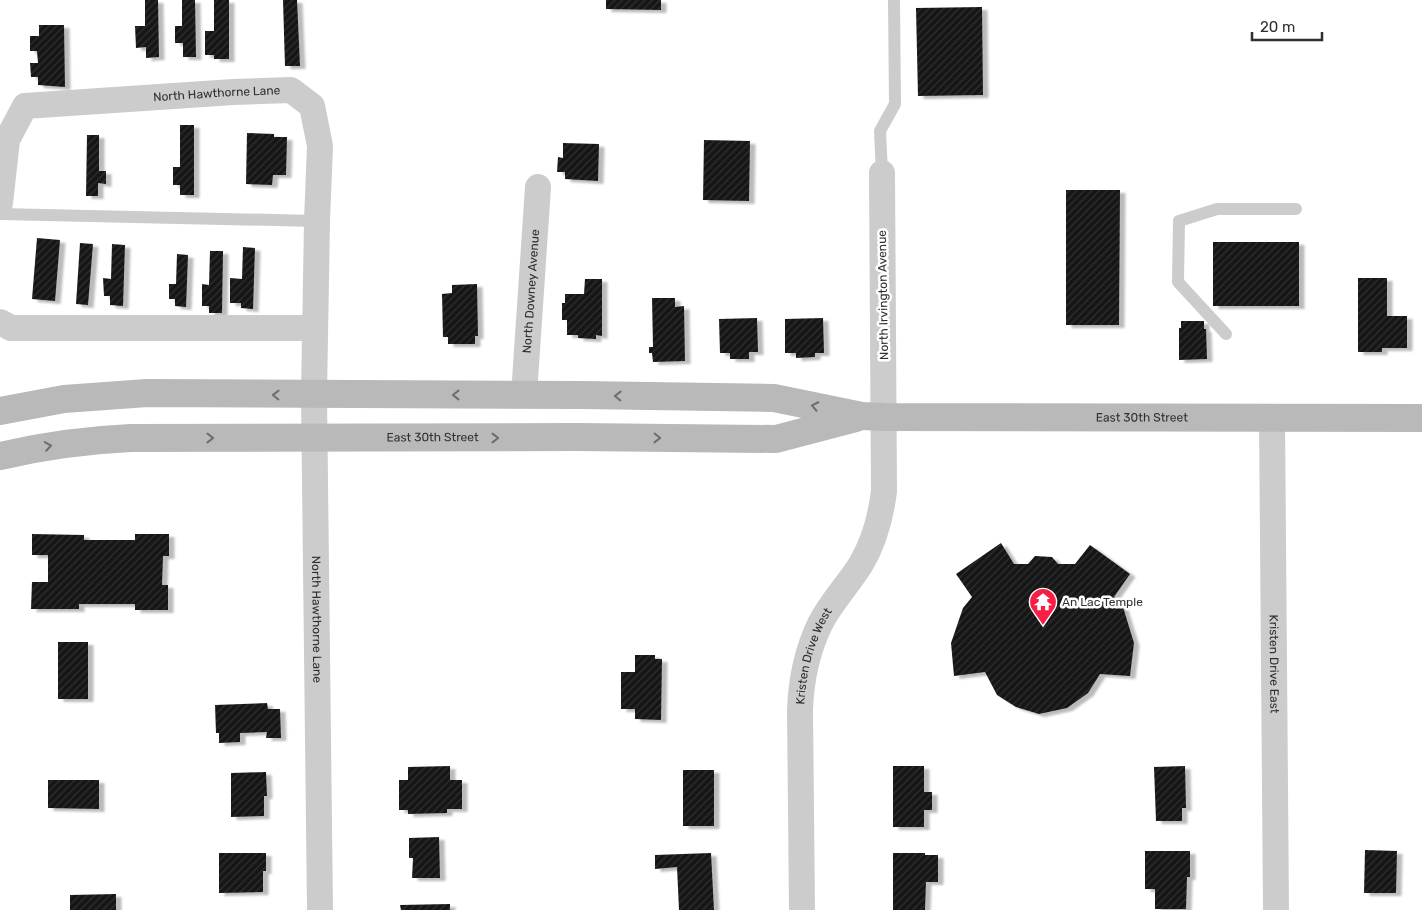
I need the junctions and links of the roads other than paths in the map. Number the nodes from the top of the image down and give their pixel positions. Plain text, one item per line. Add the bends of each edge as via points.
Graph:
1 (894, 0) edge
2 (882, 173) joint
3 (538, 187) dead end
4 (0, 203) edge
5 (1296, 208) dead end
6 (0, 214) edge
7 (317, 221) junction
8 (0, 322) edge
9 (315, 328) junction
10 (1226, 334) dead end
11 (314, 395) junction
12 (524, 395) junction
13 (0, 411) edge
14 (873, 417) junction
15 (1272, 418) junction
16 (1422, 418) edge
17 (315, 437) junction
18 (0, 456) edge
19 (320, 910) edge
20 (802, 910) edge
21 (1276, 910) edge

1 - 2 lane via 895,104 880,131
2 - 14 street, North Irvington Avenue
3 - 12 street, North Downey Avenue
4 - 7 street, North Hawthorne Lane via 7,140 25,106 290,90 312,106 320,146
5 - 10 lane via 1217,208 1179,221 1178,282
6 - 7 lane
7 - 9 street, North Hawthorne Lane
8 - 9 street via 11,328
9 - 11 street, North Hawthorne Lane
12 -> 11 main road, East 30th Street
11 -> 13 main road, East 30th Street via 122,394 64,398
11 - 17 street, North Hawthorne Lane
14 -> 12 main road, East 30th Street via 774,398
14 - 15 main road, East 30th Street
17 -> 14 main road, East 30th Street via 776,439
14 - 20 street, Kristen Drive West via 884,491 881,512 862,562 821,623 808,654 803,677 800,710
15 - 16 main road, East 30th Street
15 - 21 street, Kristen Drive East
18 -> 17 main road, East 30th Street via 98,439
17 - 19 street, North Hawthorne Lane

